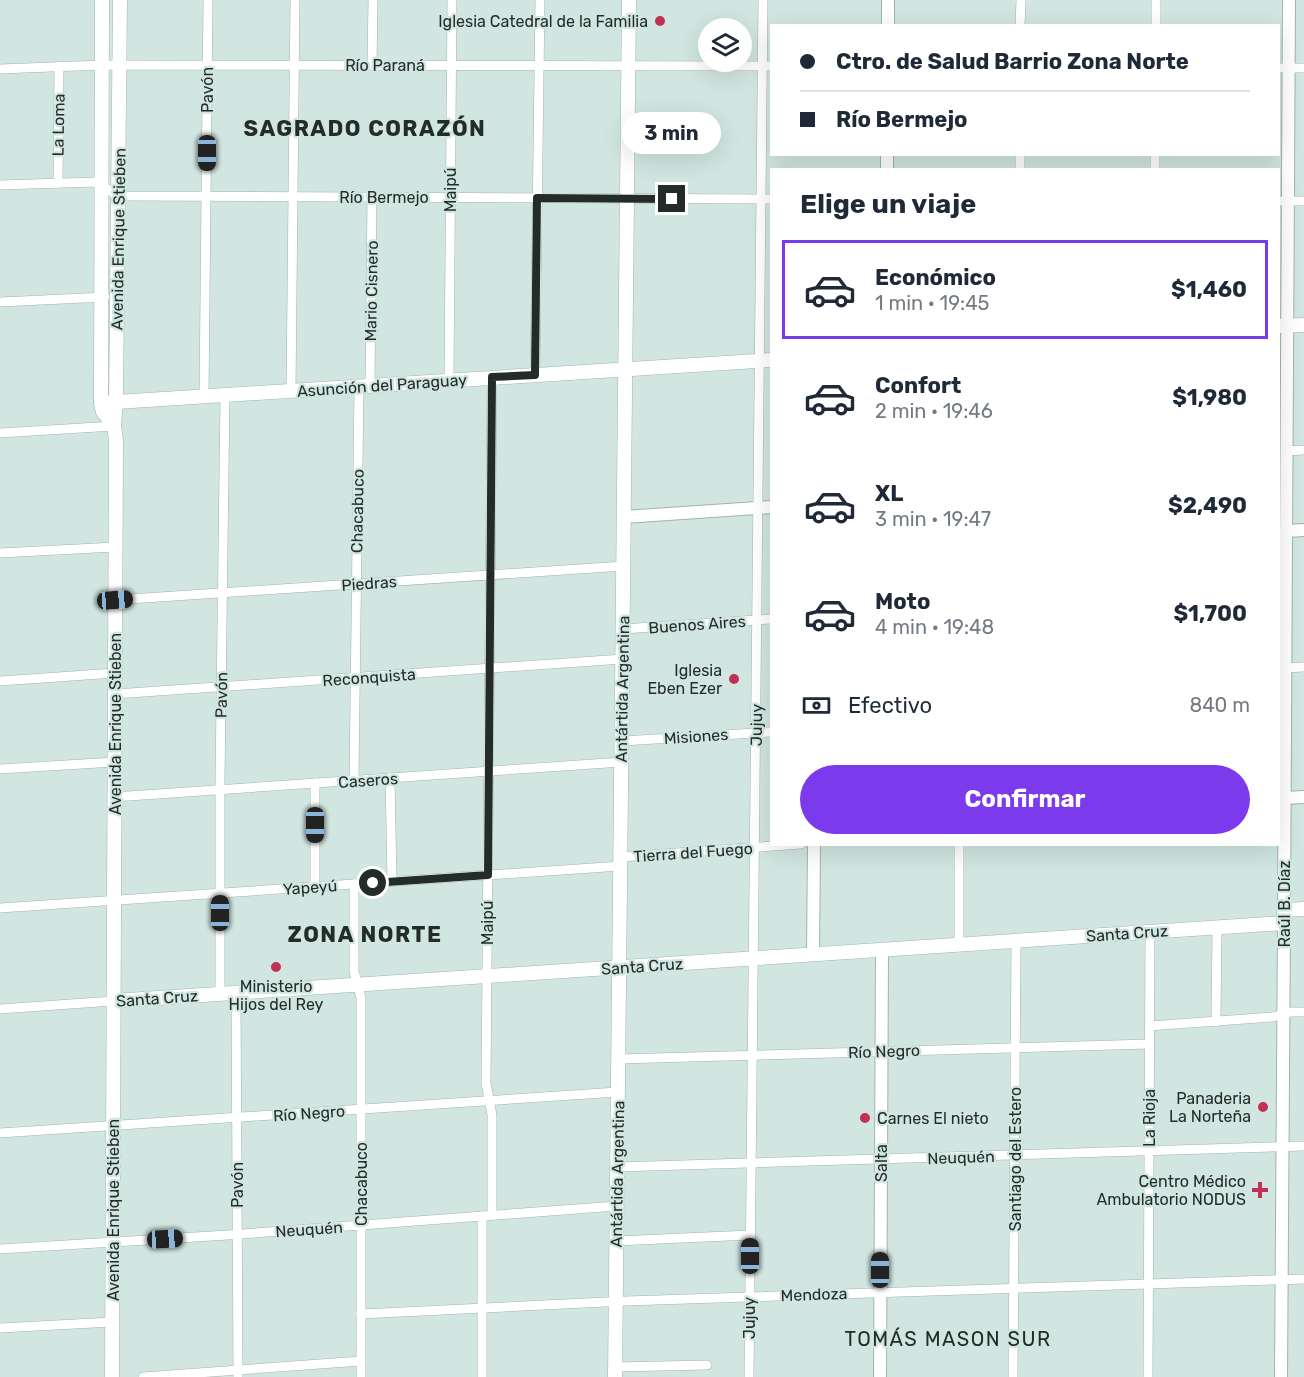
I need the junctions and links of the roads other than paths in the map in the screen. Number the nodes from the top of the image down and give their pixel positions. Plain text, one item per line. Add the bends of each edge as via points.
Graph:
1 (102, 0) edge
2 (120, 0) edge
3 (208, 0) edge
4 (295, 0) edge
5 (373, 0) edge
6 (452, 0) edge
7 (540, 0) edge
8 (629, 0) edge
9 (763, 0) edge
10 (888, 0) edge
11 (1021, 0) edge
12 (1156, 0) edge
13 (1289, 0) edge
14 (888, 24) edge
15 (1020, 24) edge
16 (1156, 24) edge
17 (102, 65) junction
18 (120, 65) junction
19 (207, 65) junction
20 (295, 65) junction
21 (372, 65) junction
22 (59, 66) junction
23 (451, 66) junction
24 (539, 66) junction
25 (629, 66) junction
26 (767, 66) edge
27 (1283, 68) edge
28 (1304, 68) edge
29 (0, 69) edge
30 (58, 183) junction
31 (0, 185) edge
32 (102, 185) junction
33 (118, 195) junction
34 (206, 197) junction
35 (293, 197) junction
36 (372, 197) junction
37 (450, 198) junction
38 (537, 198) junction
39 (627, 198) junction
40 (766, 199) edge
41 (1283, 201) edge
42 (1304, 201) edge
43 (117, 296) junction
44 (101, 297) junction
45 (0, 302) edge
46 (1304, 325) edge
47 (1283, 326) edge
48 (765, 361) edge
49 (626, 369) junction
50 (535, 375) junction
51 (492, 377) junction
52 (449, 380) junction
53 (364, 386) junction
54 (291, 391) junction
55 (225, 395) junction
56 (204, 396) junction
57 (116, 402) junction
58 (101, 403) junction
59 (114, 426) junction
60 (0, 433) edge
61 (1304, 450) edge
62 (1287, 451) junction
63 (1282, 471) edge
64 (765, 507) edge
65 (624, 517) junction
66 (1304, 530) edge
67 (1286, 531) junction
68 (116, 547) junction
69 (0, 553) edge
70 (624, 566) junction
71 (490, 575) junction
72 (356, 584) junction
73 (222, 593) junction
74 (115, 600) junction
75 (770, 619) edge
76 (757, 620) junction
77 (623, 629) junction
78 (623, 659) junction
79 (1304, 667) edge
80 (490, 668) junction
81 (1285, 668) junction
82 (115, 673) junction
83 (355, 678) junction
84 (0, 681) edge
85 (221, 687) junction
86 (115, 694) junction
87 (770, 732) edge
88 (756, 733) junction
89 (622, 741) junction
90 (115, 762) junction
91 (622, 762) junction
92 (0, 769) edge
93 (489, 771) junction
94 (390, 778) junction
95 (354, 781) junction
96 (315, 783) junction
97 (220, 790) junction
98 (114, 797) junction
99 (1304, 797) edge
100 (1285, 798) junction
101 (778, 846) edge
102 (814, 846) edge
103 (959, 846) edge
104 (755, 848) junction
105 (621, 861) junction
106 (488, 875) junction
107 (392, 881) junction
108 (354, 884) junction
109 (315, 886) junction
110 (220, 893) junction
111 (114, 900) junction
112 (0, 908) edge
113 (1304, 909) edge
114 (1284, 916) junction
115 (1217, 927) junction
116 (1150, 932) junction
117 (1016, 941) junction
118 (959, 945) junction
119 (882, 950) junction
120 (813, 954) junction
121 (753, 958) junction
122 (620, 967) junction
123 (487, 976) junction
124 (358, 985) junction
125 (236, 993) junction
126 (220, 994) junction
127 (113, 1001) junction
128 (0, 1009) edge
129 (1304, 1012) edge
130 (1283, 1015) junction
131 (1216, 1022) junction
132 (1149, 1026) junction
133 (1149, 1044) junction
134 (1016, 1047) junction
135 (882, 1051) junction
136 (751, 1055) junction
137 (619, 1059) junction
138 (618, 1092) junction
139 (489, 1101) junction
140 (361, 1110) junction
141 (237, 1118) junction
142 (113, 1126) junction
143 (0, 1133) edge
144 (1304, 1146) edge
145 (1282, 1147) junction
146 (1149, 1151) junction
147 (1015, 1155) junction
148 (881, 1159) junction
149 (750, 1163) junction
150 (617, 1167) junction
151 (617, 1206) junction
152 (487, 1216) junction
153 (361, 1225) junction
154 (237, 1234) junction
155 (750, 1235) junction
156 (616, 1241) junction
157 (112, 1242) junction
158 (0, 1249) edge
159 (1304, 1279) edge
160 (1282, 1280) junction
161 (1148, 1284) junction
162 (1014, 1289) junction
163 (880, 1292) junction
164 (749, 1296) junction
165 (616, 1302) junction
166 (482, 1309) junction
167 (361, 1314) junction
168 (112, 1322) junction
169 (0, 1328) edge
170 (361, 1361) junction
171 (707, 1365) dead end
172 (615, 1372) edge
173 (238, 1374) edge
174 (112, 1377) edge
175 (143, 1377) edge
176 (361, 1377) edge
177 (482, 1377) edge
178 (749, 1377) edge
179 (880, 1377) edge
180 (1014, 1377) edge
181 (1148, 1377) edge
182 (1281, 1377) edge

1 - 17 main road, Avenida Enrique Stieben
2 - 18 main road, Avenida Enrique Stieben
3 - 19 street, Pavón
4 - 20 street
5 - 21 street
6 - 23 street, Maipú
7 - 24 street
8 - 25 main road, Antártida Argentina
9 - 26 street, Jujuy
10 - 14 street
11 - 15 street
12 - 16 street
13 - 27 street, Raúl B. Díaz
17 - 18 street, Río Paraná
17 - 22 street, Río Paraná
17 - 32 main road, Avenida Enrique Stieben
18 - 19 street, Río Paraná
18 - 33 main road, Avenida Enrique Stieben
19 - 20 street, Río Paraná
19 - 34 street, Pavón
20 - 21 street, Río Paraná
20 - 35 street
21 - 23 street, Río Paraná
22 - 29 street, Río Paraná
22 - 30 street, La Loma
23 - 24 street, Río Paraná
23 - 37 street, Maipú
24 - 25 street, Río Paraná
24 - 38 street
25 - 26 street, Río Paraná
25 - 39 main road, Antártida Argentina
26 - 40 street, Jujuy
27 - 28 street
27 - 41 street, Raúl B. Díaz
30 - 31 street
30 - 32 street
32 - 33 street
32 - 44 main road, Avenida Enrique Stieben
33 - 34 street, Río Bermejo
33 - 43 main road, Avenida Enrique Stieben
34 - 35 street, Río Bermejo
34 - 56 street, Pavón
35 - 36 street, Río Bermejo
35 - 54 street
36 - 37 street, Río Bermejo
36 - 53 street, Mario Cisnero
37 - 38 street, Río Bermejo
37 - 52 street, Maipú
38 - 39 street, Río Bermejo
38 - 50 street
39 - 40 street, Río Bermejo
39 - 49 main road, Antártida Argentina
40 - 48 street, Jujuy
41 - 42 street
41 - 47 street, Raúl B. Díaz
43 - 44 street
43 - 57 main road, Avenida Enrique Stieben
44 - 45 street
44 - 58 main road, Avenida Enrique Stieben
46 - 47 main road
47 - 62 street, Raúl B. Díaz
48 - 49 main road, Asunción del Paraguay
48 - 64 street, Jujuy
49 - 50 main road, Asunción del Paraguay
49 - 65 main road, Antártida Argentina
50 - 51 main road, Asunción del Paraguay
51 - 52 main road, Asunción del Paraguay
51 - 71 street, Maipú
52 - 53 main road, Asunción del Paraguay
53 - 54 main road, Asunción del Paraguay
53 - 72 street, Chacabuco
54 - 55 main road, Asunción del Paraguay
55 - 56 main road, Asunción del Paraguay
55 - 73 street, Pavón
56 - 57 main road, Asunción del Paraguay
57 - 58 main road, Asunción del Paraguay
57 - 59 main road, Avenida Enrique Stieben
58 - 59 main road
59 - 60 street
59 - 68 main road, Avenida Enrique Stieben
61 - 62 street
62 - 63 street, Raúl B. Díaz
63 - 67 street, Raúl B. Díaz
64 - 65 street
64 - 76 street, Jujuy
65 - 70 main road, Antártida Argentina
66 - 67 street
67 - 81 street, Raúl B. Díaz
68 - 69 street
68 - 74 main road, Avenida Enrique Stieben
70 - 71 street, Piedras
70 - 77 main road, Antártida Argentina
71 - 72 street, Piedras
71 - 80 street, Maipú
72 - 73 street, Piedras
72 - 83 street, Chacabuco
73 - 74 street, Piedras
73 - 85 street, Pavón
74 - 82 main road, Avenida Enrique Stieben
75 - 76 street, Buenos Aires
76 - 77 street, Buenos Aires
76 - 88 street, Jujuy
77 - 78 main road, Antártida Argentina
78 - 80 street, Reconquista
78 - 89 main road, Antártida Argentina
79 - 81 street
80 - 83 street, Reconquista
80 - 93 street, Maipú
81 - 100 street, Raúl B. Díaz
82 - 84 street
82 - 86 main road, Avenida Enrique Stieben
83 - 85 street, Reconquista
83 - 95 street, Chacabuco
85 - 86 street, Reconquista
85 - 97 street, Pavón
86 - 90 main road, Avenida Enrique Stieben
87 - 88 street, Misiones
88 - 89 street, Misiones
88 - 104 street, Jujuy
89 - 91 main road, Antártida Argentina
90 - 92 street
90 - 98 main road, Avenida Enrique Stieben
91 - 93 street, Caseros
91 - 105 main road, Antártida Argentina
93 - 94 street, Caseros
93 - 106 street, Maipú
94 - 95 street, Caseros
94 - 107 street
95 - 96 street, Caseros
96 - 97 street, Caseros
96 - 109 street
97 - 98 street, Caseros
97 - 110 street, Pavón
98 - 111 main road, Avenida Enrique Stieben
99 - 100 street
100 - 114 street, Raúl B. Díaz
101 - 104 street, Tierra del Fuego
102 - 120 street
103 - 118 street
104 - 105 street, Tierra del Fuego
104 - 121 street, Jujuy
105 - 106 street, Yapeyú
105 - 122 main road, Antártida Argentina
106 - 107 street, Yapeyú
106 - 123 street, Maipú
107 - 108 street, Yapeyú
108 - 109 street, Yapeyú
108 - 124 street, Chacabuco via 354,971
109 - 110 street, Yapeyú
110 - 111 street, Yapeyú
110 - 126 street, Pavón
111 - 112 street, Yapeyú
111 - 127 main road, Avenida Enrique Stieben
113 - 114 main road, Santa Cruz
114 - 115 main road, Santa Cruz
114 - 130 street, Raúl B. Díaz
115 - 116 main road, Santa Cruz
115 - 131 street
116 - 117 main road, Santa Cruz
116 - 132 street, La Rioja
117 - 118 main road, Santa Cruz
117 - 134 street, Santiago del Estero
118 - 119 main road, Santa Cruz
119 - 120 main road, Santa Cruz
119 - 135 street, Salta
120 - 121 main road, Santa Cruz
121 - 122 main road, Santa Cruz
121 - 136 street, Jujuy
122 - 123 main road, Santa Cruz
122 - 137 main road, Antártida Argentina
123 - 124 main road, Santa Cruz
123 - 139 street, Maipú
124 - 125 main road, Santa Cruz
124 - 140 street, Chacabuco
125 - 126 main road, Santa Cruz
125 - 141 street, Pavón
126 - 127 main road, Santa Cruz
127 - 128 street, Santa Cruz
127 - 142 main road, Avenida Enrique Stieben
129 - 130 street
130 - 131 street
130 - 145 street, Raúl B. Díaz
131 - 132 street
132 - 133 street, La Rioja
133 - 134 street, Río Negro
133 - 146 street, La Rioja
134 - 135 street, Río Negro
134 - 147 street, Santiago del Estero
135 - 136 street, Río Negro
135 - 148 street, Salta
136 - 137 street, Río Negro
136 - 149 street, Jujuy
137 - 138 main road, Antártida Argentina
138 - 139 street, Río Negro
138 - 150 main road, Antártida Argentina
139 - 140 street, Río Negro
139 - 152 street, Maipú via 492,1115
140 - 141 street, Río Negro
140 - 153 street, Chacabuco
141 - 142 street, Río Negro
141 - 154 street, Pavón
142 - 143 street, Río Negro
142 - 157 main road, Avenida Enrique Stieben
144 - 145 street, Neuquén
145 - 146 street, Neuquén
145 - 160 street, Raúl B. Díaz
146 - 147 street, Neuquén
146 - 161 street, La Rioja
147 - 148 street, Neuquén
147 - 162 street, Santiago del Estero
148 - 149 street, Neuquén
148 - 163 street, Salta
149 - 150 street, Neuquén
149 - 155 street, Jujuy
150 - 151 main road, Antártida Argentina
151 - 152 street, Neuquén
151 - 156 main road, Antártida Argentina
152 - 153 street, Neuquén
152 - 166 street, Maipú
153 - 154 street, Neuquén
153 - 167 street, Chacabuco
154 - 157 street, Neuquén
154 - 173 street, Pavón
155 - 156 street
155 - 164 street, Jujuy
156 - 165 main road, Antártida Argentina
157 - 158 street, Neuquén
157 - 168 main road, Avenida Enrique Stieben
159 - 160 street, Mendoza
160 - 161 street, Mendoza
160 - 182 street, Raúl B. Díaz
161 - 162 street, Mendoza
161 - 181 street, La Rioja
162 - 163 street, Mendoza
162 - 180 street, Santiago del Estero
163 - 164 street, Mendoza
163 - 179 street, Salta
164 - 165 street, Mendoza
164 - 178 street, Jujuy
165 - 166 street, Mendoza
165 - 172 main road, Antártida Argentina
166 - 167 street, Mendoza
166 - 177 street, Maipú
167 - 170 street, Chacabuco
168 - 169 street
168 - 174 main road, Avenida Enrique Stieben
170 - 173 street
170 - 176 street, Chacabuco
171 - 172 street
173 - 175 street

